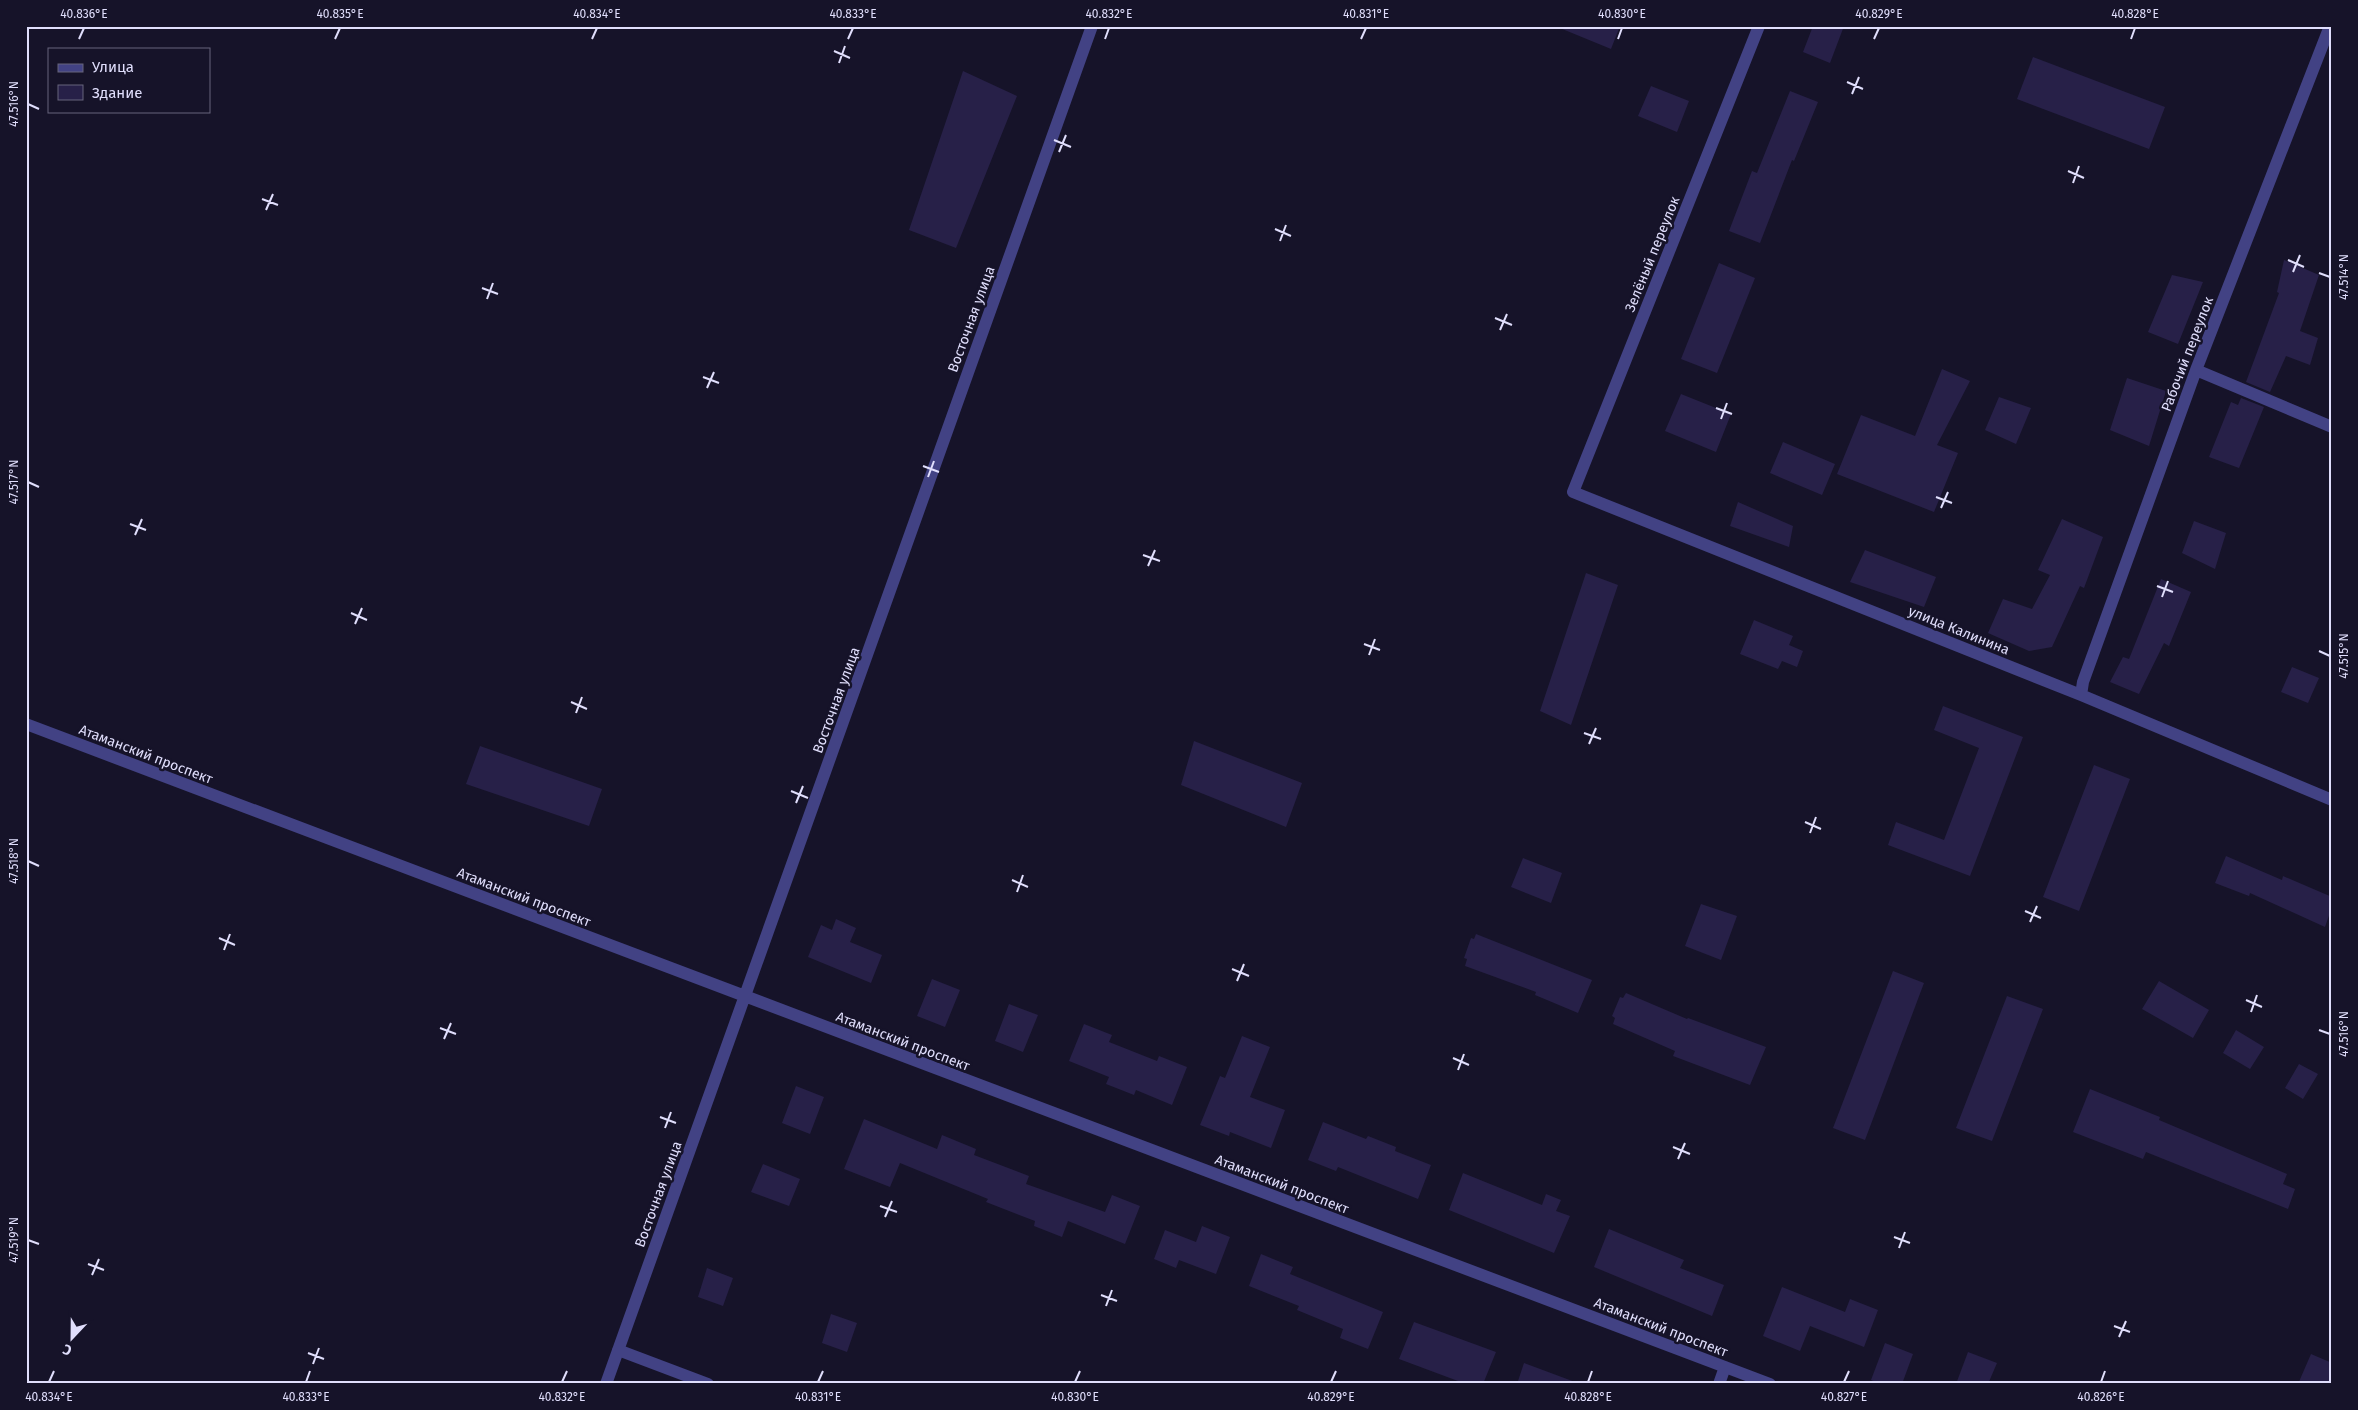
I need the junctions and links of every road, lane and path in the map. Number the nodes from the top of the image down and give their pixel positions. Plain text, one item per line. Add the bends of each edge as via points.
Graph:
1 (1092, 26) edge
2 (1758, 26) edge
3 (2330, 26) edge
4 (2196, 370) junction
5 (2332, 427) edge
6 (1573, 492) joint
7 (2081, 695) junction
8 (26, 724) edge
9 (2332, 800) edge
10 (746, 997) junction
11 (618, 1350) junction
12 (1725, 1367) junction
13 (606, 1384) edge
14 (708, 1384) edge
15 (1719, 1384) edge
16 (1770, 1384) edge

1 - 10 street, Восточная улица
2 - 6 street, Зелёный переулок
3 - 4 street, Рабочий переулок
4 - 5 street
4 - 7 street, Рабочий переулок
6 - 7 street, улица Калинина
7 - 9 street, улица Калинина
8 - 10 street, Атаманский проспект
10 - 11 street, Восточная улица
10 - 12 street, Атаманский проспект
11 - 13 street, Восточная улица
11 - 14 street
12 - 15 street
12 - 16 street, Атаманский проспект

